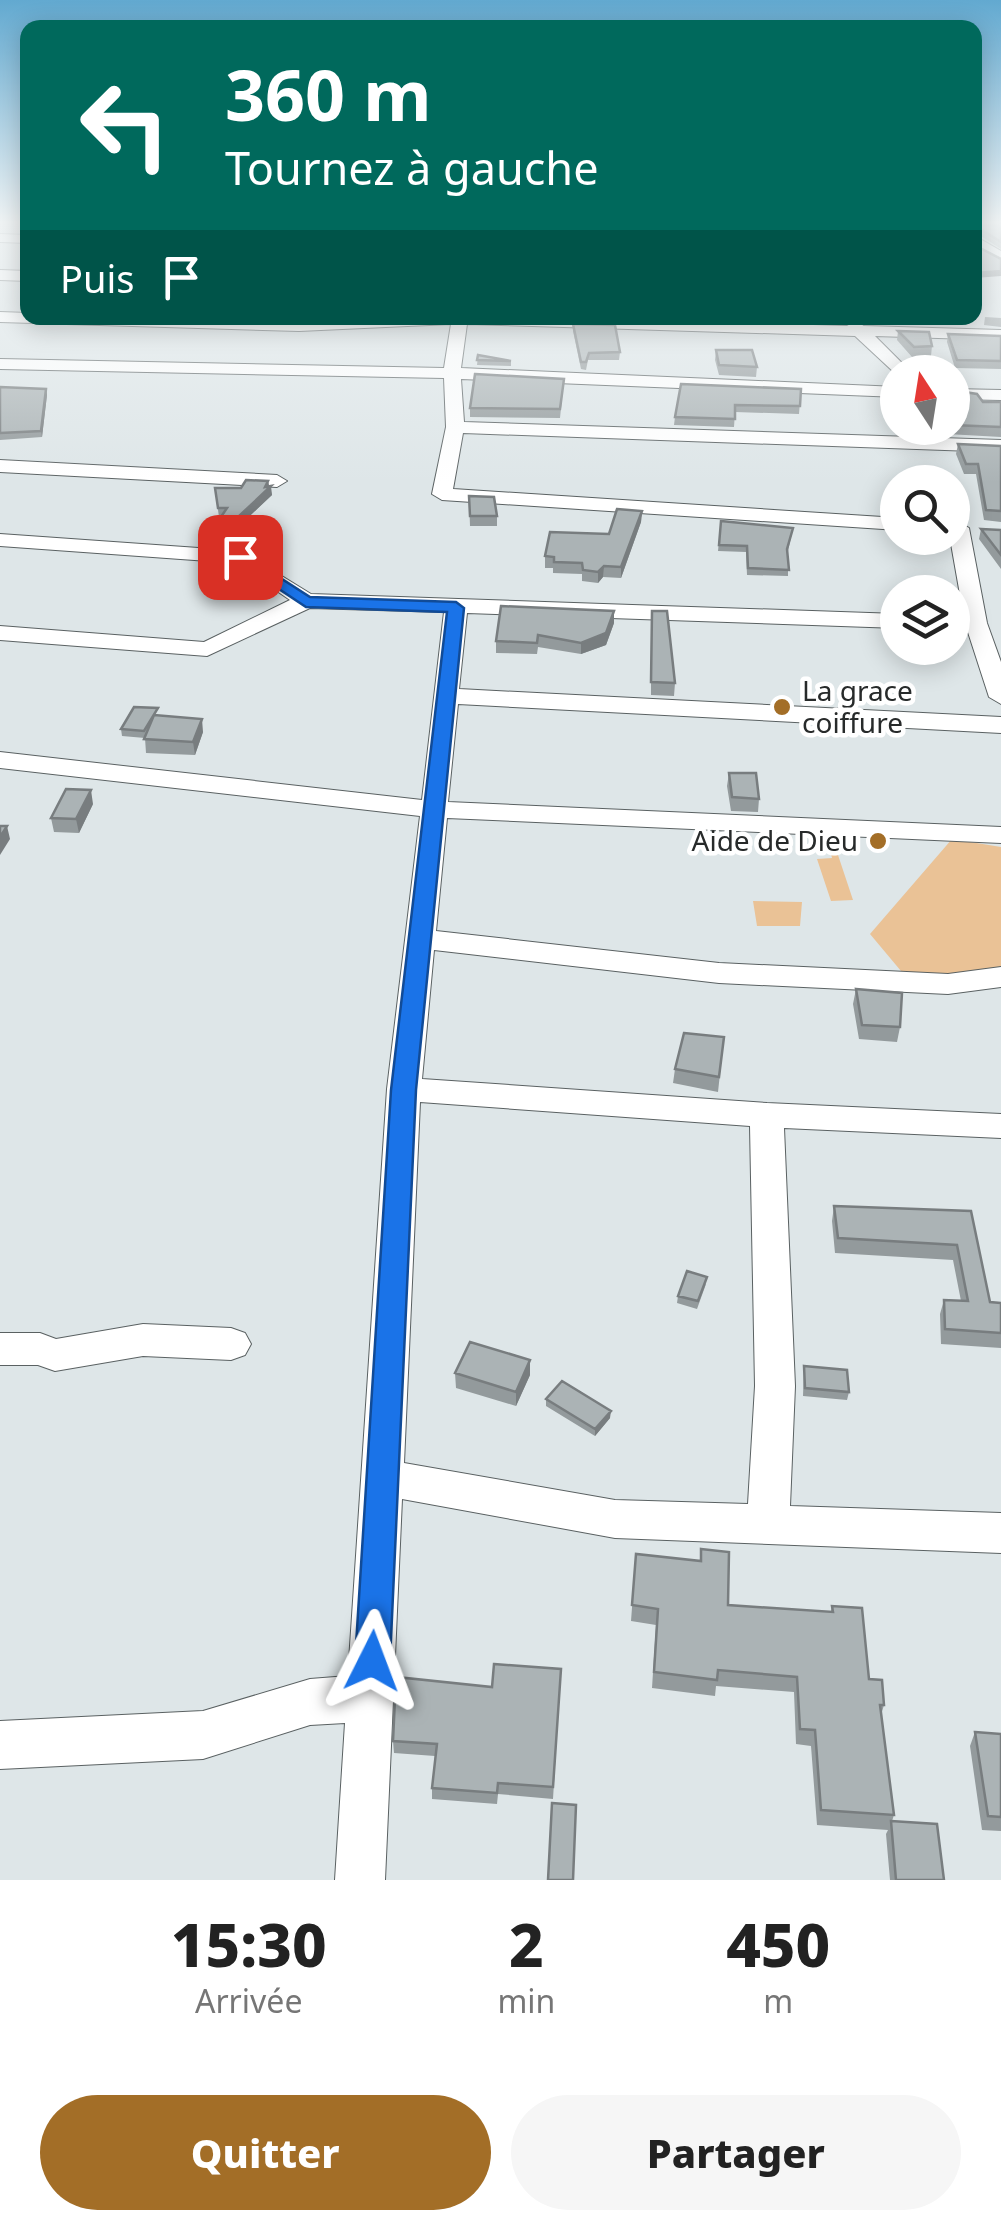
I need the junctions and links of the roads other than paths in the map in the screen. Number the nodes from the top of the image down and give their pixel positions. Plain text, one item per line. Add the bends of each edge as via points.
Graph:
1 (266, 325) edge
2 (319, 325) edge
3 (459, 325) edge
4 (676, 325) edge
5 (854, 325) edge
6 (861, 331) junction
7 (1001, 336) edge
8 (885, 355) edge
9 (0, 364) edge
10 (452, 373) junction
11 (880, 391) edge
12 (970, 394) edge
13 (1001, 395) edge
14 (455, 427) junction
15 (880, 434) edge
16 (970, 441) edge
17 (1001, 446) edge
18 (0, 466) edge
19 (276, 481) dead end
20 (880, 523) edge
21 (970, 529) edge
22 (987, 530) edge
23 (0, 540) edge
24 (306, 602) junction
25 (456, 608) junction
26 (880, 620) edge
27 (970, 623) edge
28 (1001, 624) edge
29 (0, 633) edge
30 (970, 635) edge
31 (446, 696) junction
32 (1001, 697) edge
33 (1001, 725) edge
34 (0, 760) edge
35 (434, 809) junction
36 (1001, 835) edge
37 (420, 939) junction
38 (1001, 977) edge
39 (404, 1090) junction
40 (767, 1115) junction
41 (1001, 1126) edge
42 (231, 1344) dead end
43 (0, 1349) edge
44 (383, 1476) junction
45 (768, 1524) junction
46 (1001, 1533) edge
47 (370, 1698) junction
48 (0, 1745) edge
49 (360, 1880) edge

1 - 2 street
3 - 10 street
4 - 6 street
5 - 6 street
6 - 7 street
6 - 8 street
9 - 10 street
10 - 11 street
10 - 14 street
12 - 13 street
14 - 15 street
14 - 20 street via 442,494
16 - 17 street
18 - 19 street
21 - 22 street
23 - 24 street via 240,557
24 - 25 street
24 - 29 street via 206,649
25 - 26 street
25 - 31 street
27 - 28 street
30 - 32 street
31 - 33 street
31 - 35 street
34 - 35 street
35 - 36 street
35 - 37 street
37 - 38 street via 737,974 948,984
37 - 39 street
39 - 40 street
39 - 44 street
40 - 41 street
40 - 45 street via 775,1386
42 - 43 street via 144,1340 54,1354
44 - 45 street via 615,1519
44 - 47 street
45 - 46 street
47 - 48 street via 310,1702 202,1736
47 - 49 street

